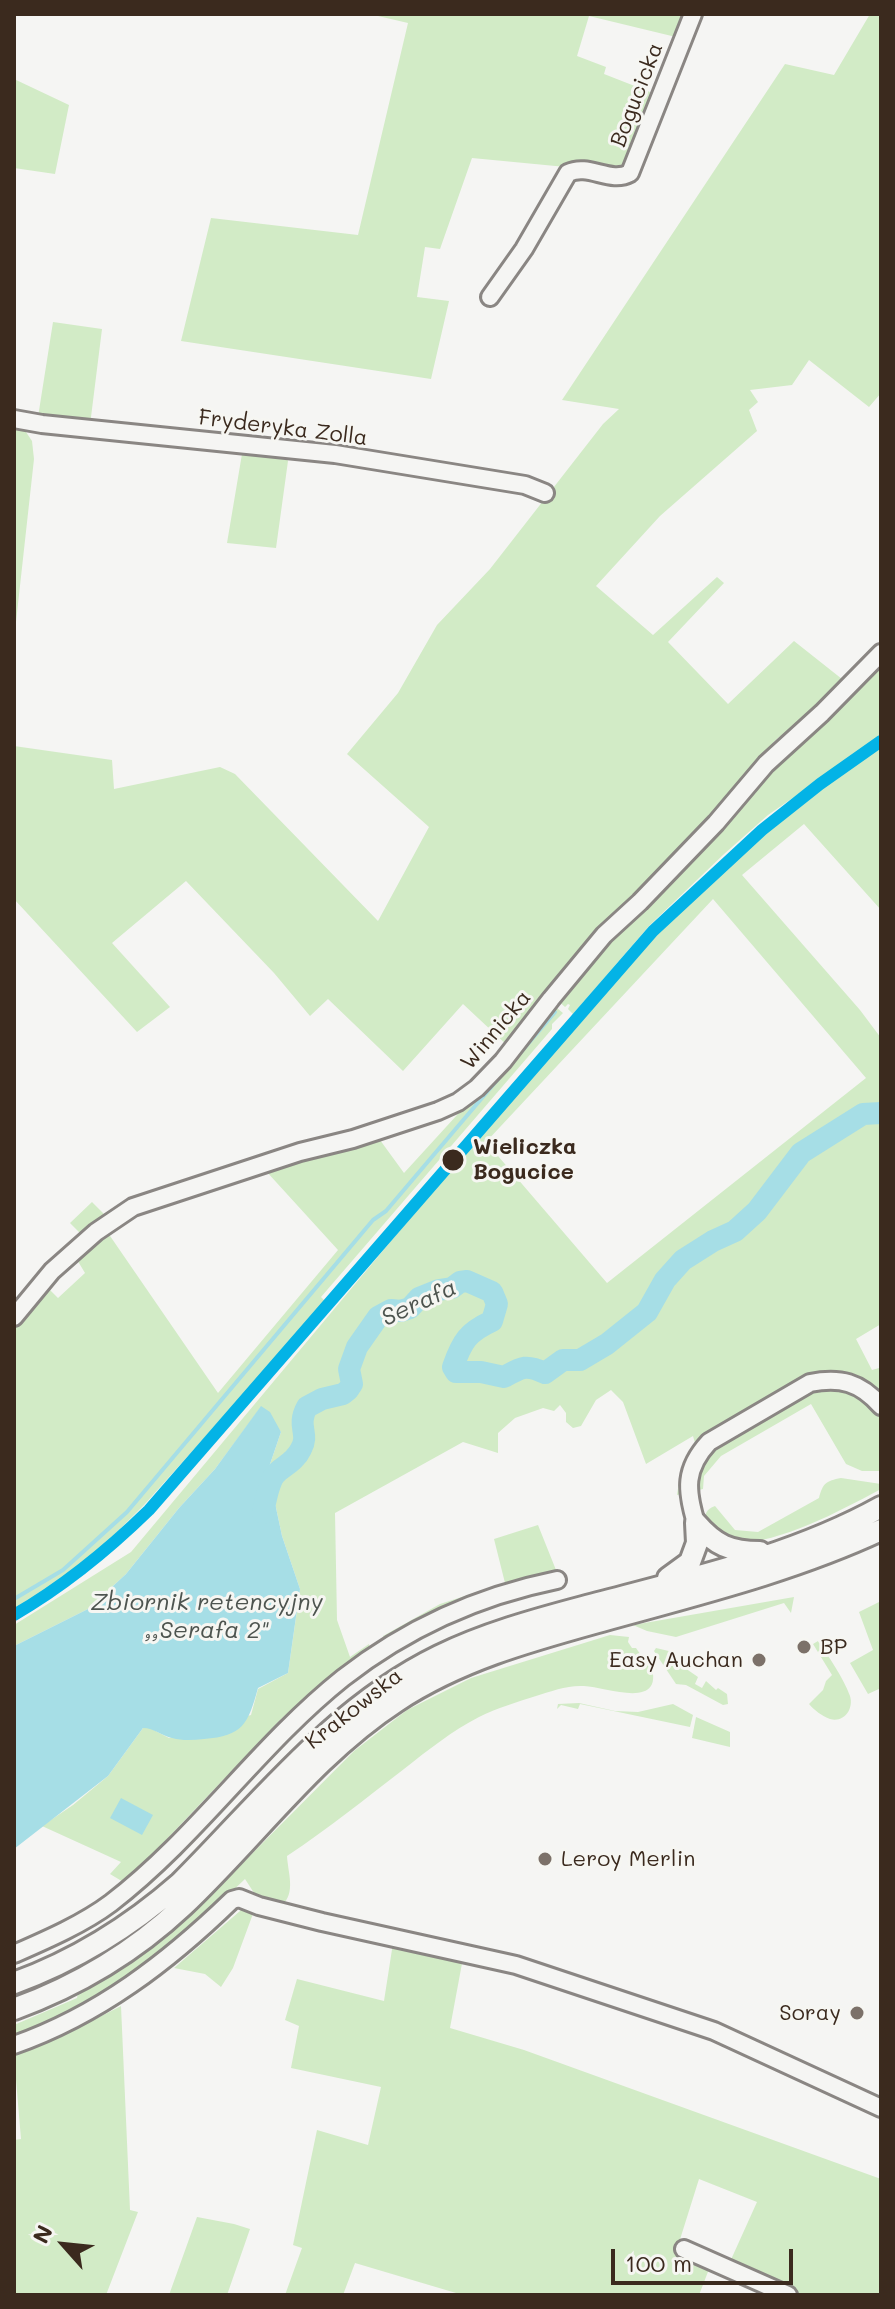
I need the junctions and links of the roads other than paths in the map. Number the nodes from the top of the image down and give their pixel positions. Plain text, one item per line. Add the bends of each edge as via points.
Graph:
1 (693, 14) edge
2 (490, 297) dead end
3 (14, 419) edge
4 (545, 493) dead end
5 (881, 653) edge
6 (14, 1317) edge
7 (881, 1406) edge
8 (881, 1507) edge
9 (696, 1523) junction
10 (881, 1530) edge
11 (780, 1552) junction
12 (557, 1580) dead end
13 (656, 1587) junction
14 (14, 1954) edge
15 (14, 1983) edge
16 (14, 2009) edge
17 (14, 2045) edge
18 (881, 2108) edge
19 (684, 2249) dead end
20 (788, 2295) edge

1 - 2 street, Bogucicka via 630,173 568,173
3 - 4 street, Fryderyka Zolla via 335,454 525,485
5 - 6 street, Winnicka via 766,764 716,823 604,935 477,1088 438,1111 133,1207 52,1271
7 - 9 street via 855,1385 827,1379 810,1383 709,1442 690,1472 688,1494
8 - 11 main road, Krakowska
9 - 11 main road via 716,1543 735,1550
9 - 13 main road via 697,1543 690,1562
10 - 16 main road, Krakowska via 798,1564 506,1649 445,1673 353,1734 154,1932 88,1976
11 - 13 main road, Krakowska
12 - 14 street via 492,1596 380,1651 303,1714 119,1896
13 - 15 main road, Krakowska via 471,1642 382,1689 312,1747 157,1903 82,1954
17 - 18 street via 119,1994 239,1898 516,1965 714,2031
19 - 20 street

